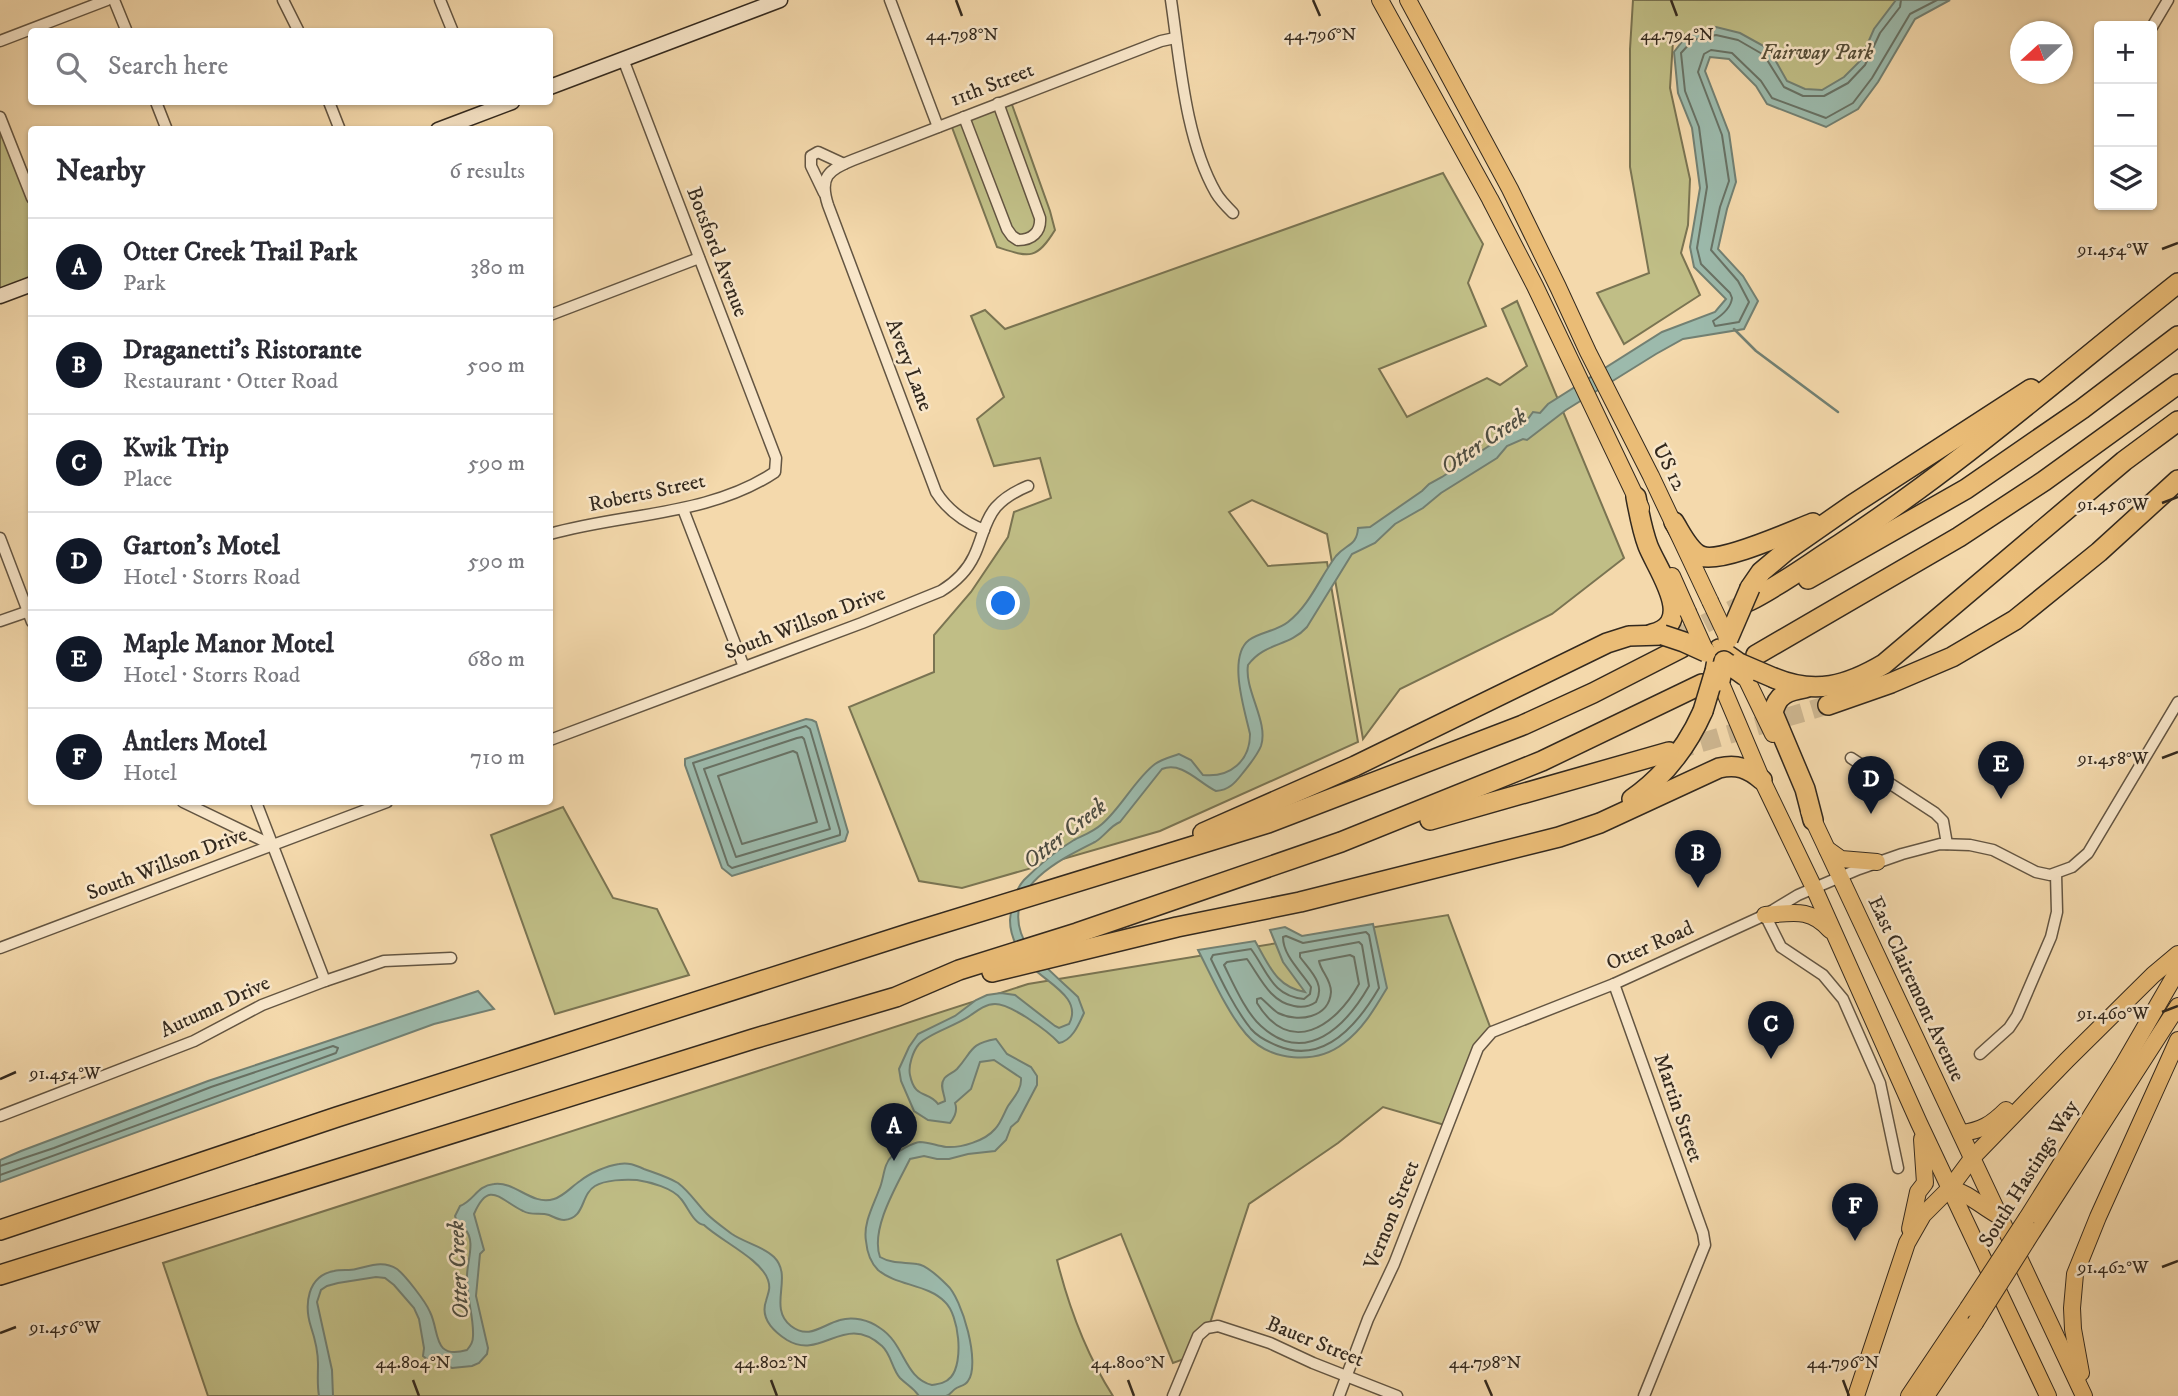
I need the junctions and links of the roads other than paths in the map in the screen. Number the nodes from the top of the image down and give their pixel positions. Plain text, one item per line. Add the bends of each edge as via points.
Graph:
1 (107, 0) edge
2 (114, 0) edge
3 (283, 0) edge
4 (440, 0) edge
5 (780, 0) edge
6 (890, 0) edge
7 (1171, 0) edge
8 (1380, 0) edge
9 (1399, 0) edge
10 (2168, 0) edge
11 (760, 4) edge
12 (1411, 4) edge
13 (2156, 21) edge
14 (34, 28) edge
15 (125, 28) edge
16 (297, 28) edge
17 (451, 28) edge
18 (28, 30) edge
19 (1175, 38) junction
20 (1429, 40) junction
21 (0, 41) edge
22 (623, 59) junction
23 (553, 86) edge
24 (998, 103) junction
25 (157, 105) edge
26 (330, 105) edge
27 (484, 107) edge
28 (0, 117) edge
29 (964, 117) junction
30 (165, 126) edge
31 (338, 126) edge
32 (447, 126) edge
33 (938, 127) junction
34 (844, 164) junction
35 (28, 188) edge
36 (824, 193) junction
37 (1233, 214) dead end
38 (699, 258) junction
39 (2178, 283) edge
40 (28, 286) edge
41 (0, 296) edge
42 (553, 314) edge
43 (2178, 336) edge
44 (2108, 338) junction
45 (2178, 384) edge
46 (2178, 412) edge
47 (2178, 421) edge
48 (776, 458) joint
49 (2124, 461) junction
50 (2178, 480) edge
51 (1028, 486) dead end
52 (1636, 497) junction
53 (1852, 506) junction
54 (683, 509) junction
55 (1674, 522) junction
56 (984, 530) junction
57 (553, 533) edge
58 (0, 538) edge
59 (1710, 601) joint
60 (1748, 601) junction
61 (28, 609) edge
62 (1688, 612) joint
63 (28, 614) edge
64 (0, 621) edge
65 (1665, 640) junction
66 (1725, 660) junction
67 (744, 667) junction
68 (1806, 688) junction
69 (2178, 702) edge
70 (1828, 705) tunnel mouth
71 (553, 739) edge
72 (1669, 752) tunnel mouth
73 (1850, 758) dead end
74 (1762, 780) junction
75 (189, 805) edge
76 (257, 805) edge
77 (379, 805) edge
78 (1813, 820) junction
79 (1341, 842) junction
80 (1533, 844) junction
81 (1947, 844) junction
82 (272, 845) junction
83 (1825, 847) junction
84 (1877, 862) junction
85 (2056, 874) junction
86 (1091, 877) junction
87 (1839, 877) junction
88 (1814, 888) junction
89 (1765, 915) junction
90 (1836, 937) junction
91 (1079, 942) junction
92 (0, 948) edge
93 (2178, 954) edge
94 (451, 958) dead end
95 (2178, 970) edge
96 (325, 981) junction
97 (1614, 984) junction
98 (2178, 1006) edge
99 (2178, 1040) edge
100 (1478, 1048) joint
101 (1980, 1054) dead end
102 (2067, 1060) junction
103 (0, 1116) edge
104 (1919, 1123) junction
105 (1961, 1133) junction
106 (1973, 1157) junction
107 (1898, 1168) dead end
108 (1950, 1188) junction
109 (2001, 1217) junction
110 (2030, 1224) junction
111 (0, 1230) edge
112 (1908, 1243) junction
113 (0, 1275) edge
114 (1972, 1315) junction
115 (1347, 1376) junction
116 (1173, 1396) edge
117 (1339, 1396) edge
118 (1397, 1396) edge
119 (1644, 1396) edge
120 (1856, 1396) edge
121 (1909, 1396) edge
122 (1926, 1396) edge
123 (2048, 1396) edge
124 (2085, 1396) edge

1 - 14 street
2 - 15 street
3 - 16 street
4 - 17 street
5 - 11 street
6 - 33 street
7 - 19 street
8 - 52 main road, US 12 / US 12 via 1535,286
9 - 20 main road
10 - 13 street
11 - 22 street
12 - 20 main road, US 12
18 - 21 street
19 - 24 street, 11th Street
19 - 37 street via 1199,150 1217,195
20 - 55 main road, US 12 / US 12 via 1510,189
22 - 23 street
22 - 38 street, Botsford Avenue
24 - 29 street, 11th Street
24 - 29 street via 1040,218 1032,237 1018,240 1007,229
25 - 30 street
26 - 31 street
27 - 32 street
28 - 35 street
29 - 33 street, 11th Street
33 - 34 street, 11th Street
34 - 36 street, 11th Street via 827,176
34 - 36 street, Avery Lane via 823,153 811,156
36 - 56 street, Avery Lane via 936,492 956,515
38 - 42 street
38 - 48 street, Botsford Avenue
39 - 44 highway
40 - 41 street
43 - 60 highway via 1966,489
44 - 53 highway
44 - 60 highway via 1912,496
45 - 66 highway via 1959,537
46 - 49 highway
47 - 49 highway
48 - 54 street, Roberts Street via 775,472 755,486
49 - 68 highway via 1884,664 1849,681
50 - 70 highway via 2015,620 1952,657
51 - 56 street, South Willson Drive via 1002,500
52 - 62 main road, US 12 / US 12
52 - 65 highway via 1648,546 1674,604
53 - 55 highway via 1774,539 1713,558 1693,551
53 - 60 highway via 1770,564 1756,579
54 - 57 street, Roberts Street
54 - 67 street
55 - 59 main road, US 12 / US 12
56 - 67 street, South Willson Drive via 974,558 941,591
58 - 61 street
59 - 66 main road, East Clairemont Avenue / US 12, bridge
60 - 66 highway, bridge
62 - 66 main road, East Clairemont Avenue / US 12, bridge
63 - 64 street
65 - 66 highway, bridge via 1684,642
65 - 86 highway via 1570,704 1459,751 1268,823
65 - 86 highway via 1629,636 1607,643 1287,798
66 - 68 highway, bridge
66 - 74 main road, East Clairemont Avenue / US 12 via 1730,704
66 - 78 main road, East Clairemont Avenue / US 12
66 - 79 highway via 1542,761
66 - 80 highway, bridge via 1685,748 1668,769 1617,808
67 - 71 street, South Willson Drive
68 - 78 highway via 1781,696 1773,713
69 - 85 street via 2088,853
72 - 79 highway
73 - 81 street via 1935,813 1942,821
74 - 80 highway via 1738,766 1719,768 1600,824
74 - 88 main road, East Clairemont Avenue / US 12
75 - 82 street
76 - 82 street
77 - 82 street, South Willson Drive
78 - 83 main road, East Clairemont Avenue / US 12
79 - 91 highway
80 - 91 highway via 1300,902
81 - 84 street, Otter Road
81 - 85 street, Otter Road via 1985,848 2036,872
82 - 92 street, South Willson Drive
82 - 96 street
83 - 84 main road via 1841,859
83 - 87 main road, East Clairemont Avenue / US 12
84 - 87 street, Otter Road
85 - 101 street via 2057,912 2051,937 2013,1022
86 - 111 highway via 337,1117
87 - 88 street, Otter Road
87 - 105 main road, East Clairemont Avenue / US 12
88 - 89 street, Otter Road
88 - 90 main road, East Clairemont Avenue / US 12
89 - 90 main road via 1812,915
89 - 97 street, Otter Road
89 - 107 street via 1781,947 1823,975 1843,999 1880,1083
90 - 104 main road, East Clairemont Avenue / US 12
91 - 113 highway via 959,975
93 - 102 main road
94 - 96 street, Autumn Drive via 384,961
95 - 110 main road, South Hastings Way
96 - 103 street, Autumn Drive via 262,1005 194,1041
97 - 100 street, Otter Road via 1492,1031
97 - 119 street, Martin Street via 1705,1245
98 - 110 main road, South Hastings Way
99 - 124 main road via 2076,1274 2073,1329
100 - 115 street, Vernon Street
102 - 105 main road via 1986,1126
102 - 106 main road
104 - 108 main road, East Clairemont Avenue / US 12
104 - 112 main road via 1925,1183 1918,1192
105 - 106 main road, East Clairemont Avenue / US 12
106 - 108 main road
106 - 109 main road, East Clairemont Avenue / US 12
108 - 109 main road
108 - 112 main road via 1930,1207
108 - 123 main road, East Clairemont Avenue / US 12
109 - 124 main road, East Clairemont Avenue / US 12
110 - 114 main road, South Hastings Way, bridge
112 - 120 main road
114 - 121 main road, South Hastings Way
114 - 122 main road, South Hastings Way
115 - 116 street, Bauer Street via 1218,1326 1198,1336
115 - 117 street, Vernon Street
115 - 118 street, Bauer Street

